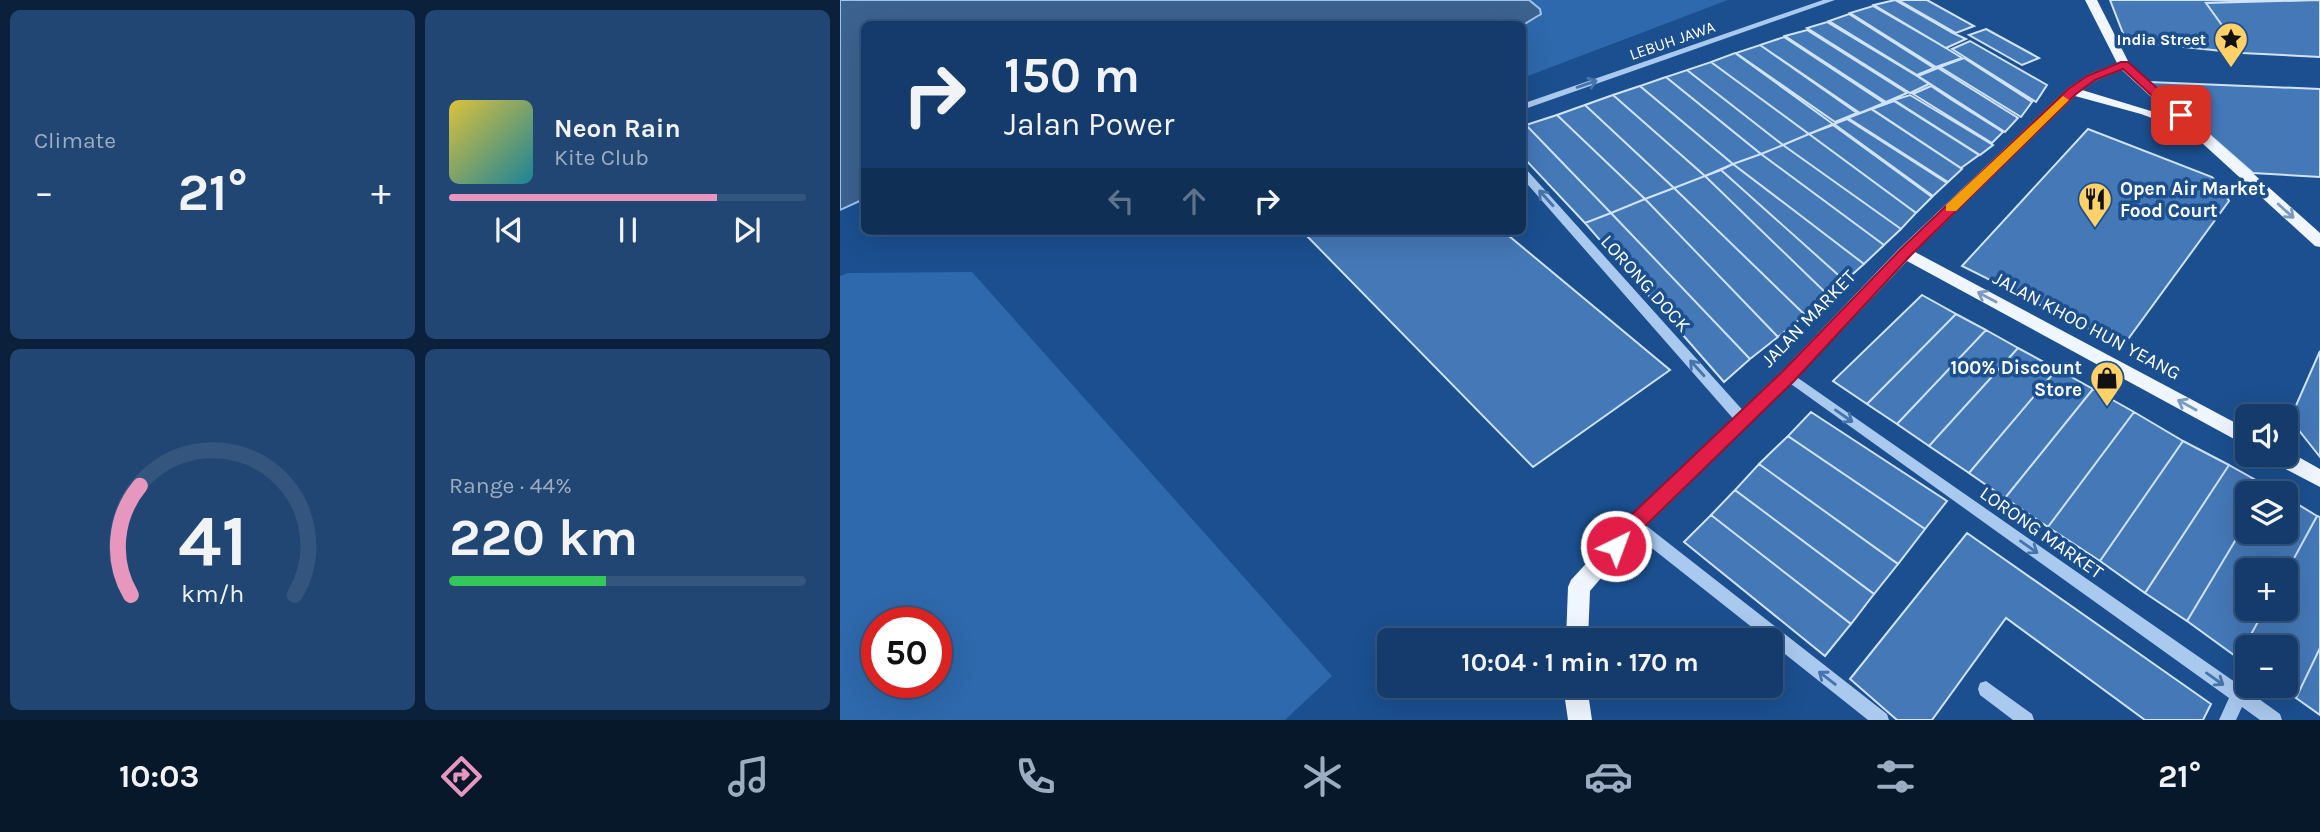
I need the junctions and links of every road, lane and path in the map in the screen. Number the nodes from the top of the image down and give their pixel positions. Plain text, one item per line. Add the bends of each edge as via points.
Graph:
1 (1831, 0) edge
2 (2091, 0) edge
3 (2124, 65) junction
4 (2072, 91) junction
5 (1526, 106) edge
6 (2199, 132) junction
7 (1526, 176) edge
8 (2320, 242) edge
9 (1905, 253) junction
10 (1788, 376) junction
11 (1742, 419) junction
12 (2235, 432) edge
13 (2298, 467) edge
14 (2320, 480) edge
15 (1634, 525) junction
16 (1577, 628) edge
17 (1986, 689) dead end
18 (2235, 692) edge
19 (1577, 698) edge
20 (2238, 698) edge
21 (2243, 698) edge
22 (1580, 720) edge
23 (1881, 720) edge
24 (2026, 720) edge
25 (2227, 720) edge
26 (2274, 720) edge

5 -> 1 street, LEBUH JAWA
2 - 3 main road
3 - 4 main road, JALAN MARKET
3 - 6 main road
4 - 6 main road via 2146,111
4 - 9 main road, JALAN MARKET
6 -> 8 main road
11 -> 7 street, LORONG DOCK
9 - 10 main road, JALAN MARKET
12 -> 9 main road, JALAN KHOO HUN YEANG
10 - 11 main road, JALAN MARKET
10 -> 18 street, LORONG MARKET
11 - 15 main road, JALAN MARKET
13 - 14 main road
15 - 16 main road, JALAN MARKET via 1579,587
23 -> 15 lane
17 - 24 lane
19 - 22 main road
20 - 25 street
21 - 26 street, LORONG MARKET

